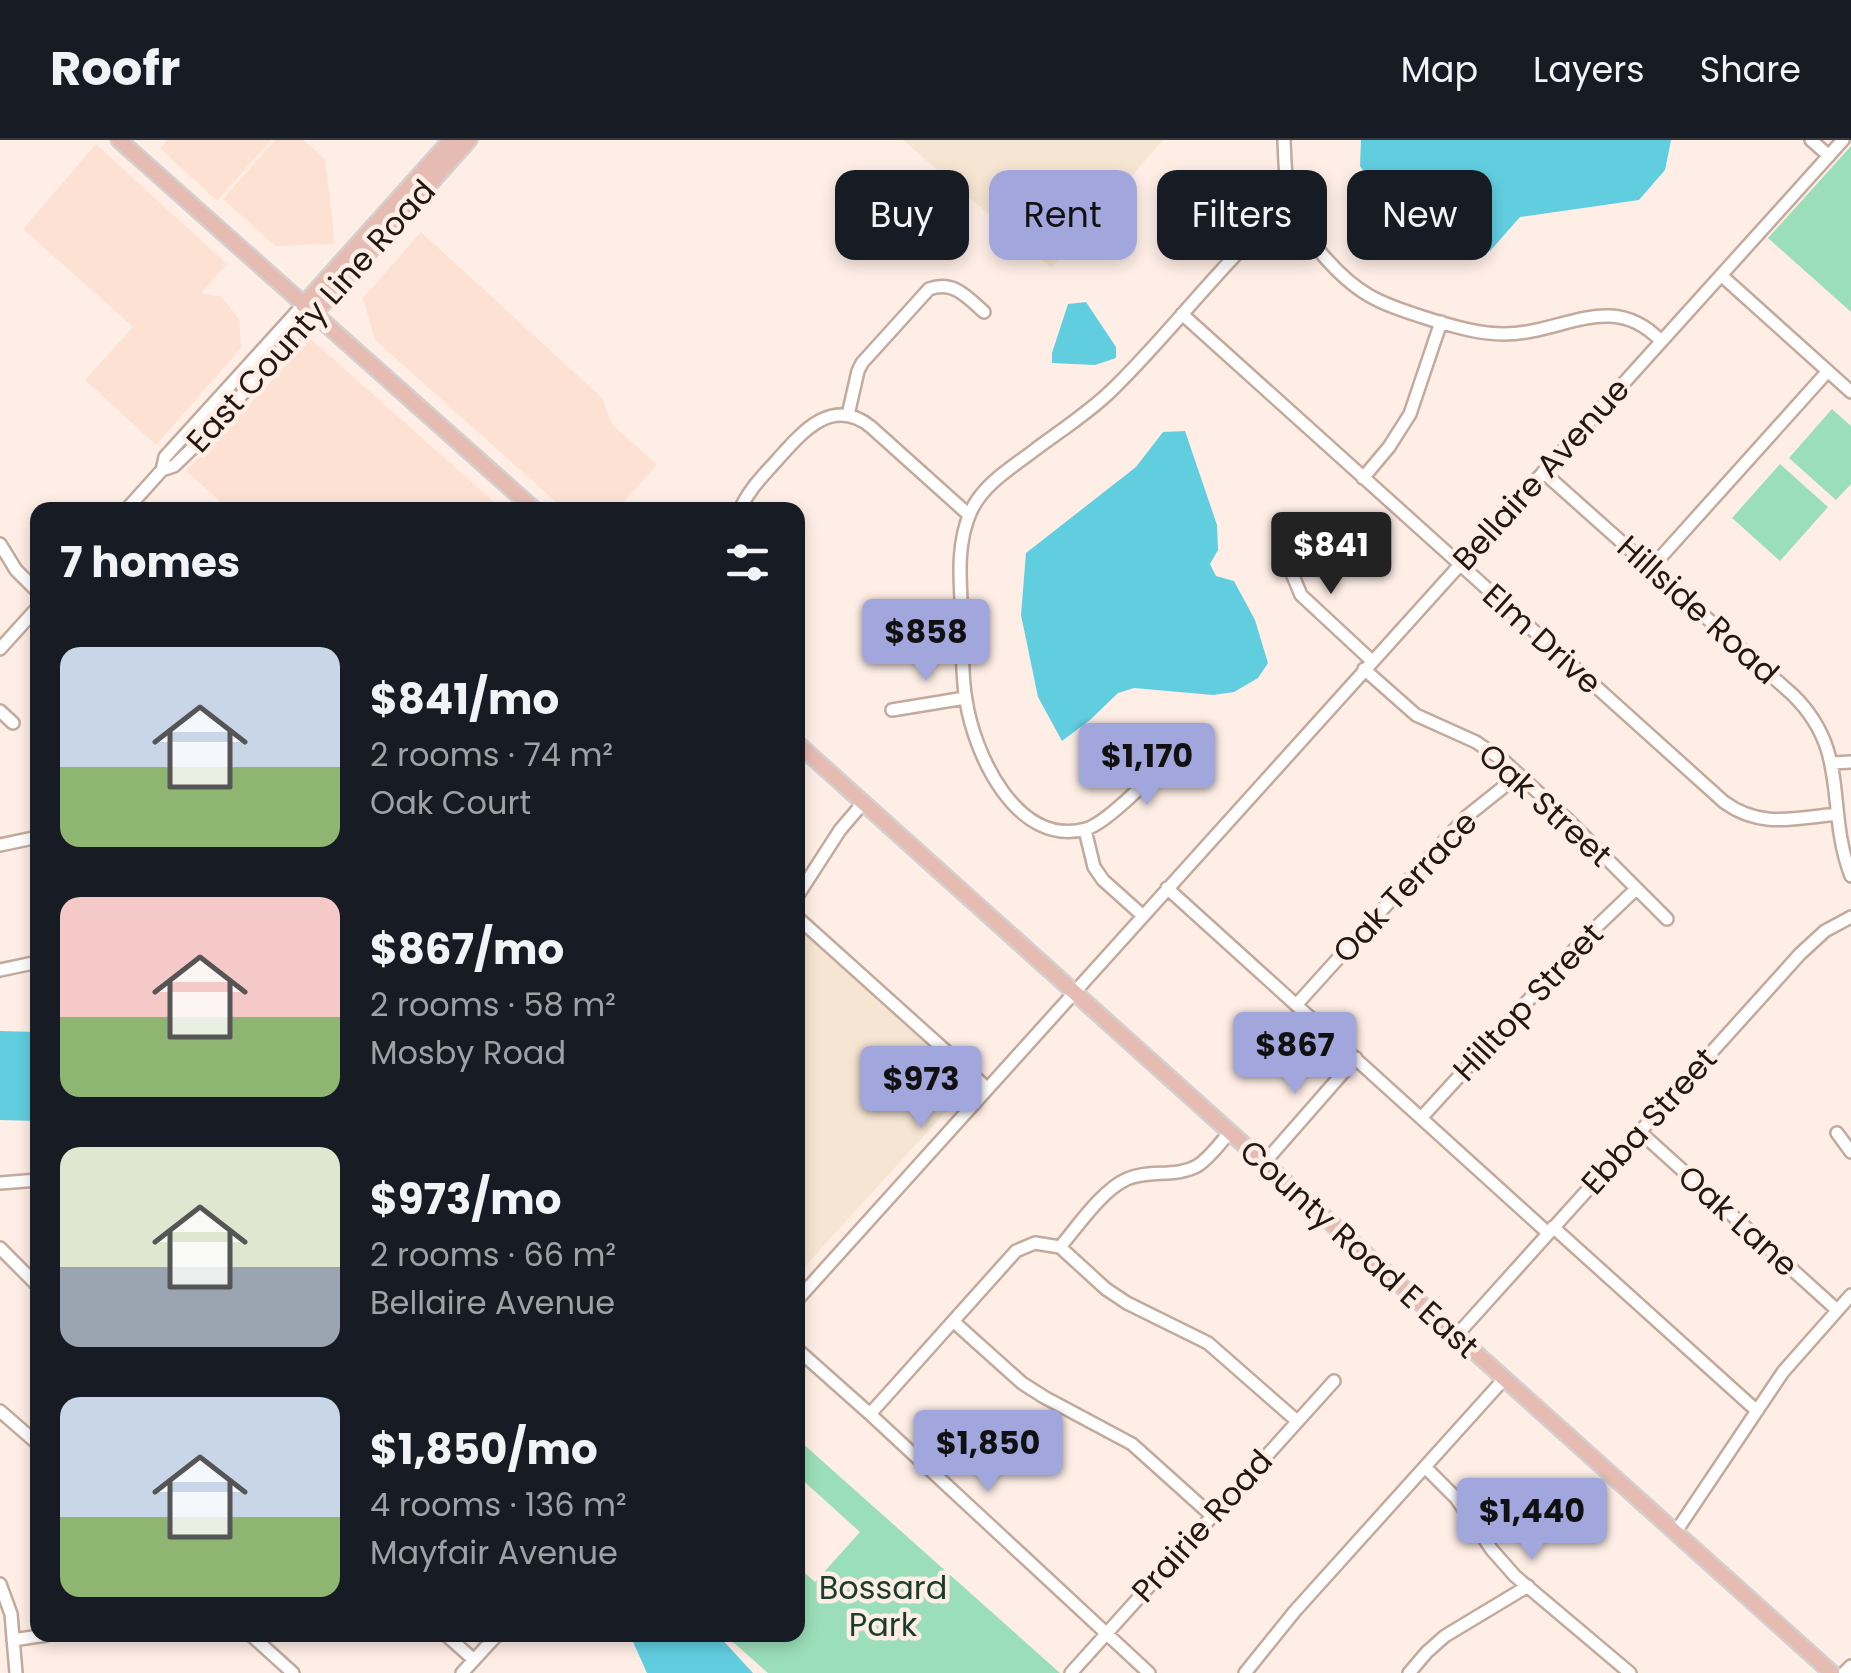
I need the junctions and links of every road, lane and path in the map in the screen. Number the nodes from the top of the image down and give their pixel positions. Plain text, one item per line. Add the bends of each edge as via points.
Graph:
1 (119, 140) edge
2 (451, 140) edge
3 (469, 140) edge
4 (1284, 140) edge
5 (1812, 140) edge
6 (1843, 140) edge
7 (1828, 156) junction
8 (1286, 170) edge
9 (1327, 259) edge
10 (1232, 260) edge
11 (1721, 275) junction
12 (308, 310) junction
13 (984, 312) dead end
14 (1182, 314) junction
15 (1440, 322) junction
16 (1661, 341) junction
17 (1828, 371) junction
18 (1851, 392) edge
19 (848, 415) junction
20 (1543, 472) junction
21 (1363, 478) junction
22 (133, 502) edge
23 (526, 502) edge
24 (744, 502) edge
25 (969, 515) junction
26 (1287, 533) dead end
27 (0, 544) edge
28 (1459, 565) junction
29 (1651, 568) junction
30 (30, 584) edge
31 (30, 617) edge
32 (0, 649) edge
33 (1368, 666) junction
34 (965, 698) junction
35 (892, 710) dead end
36 (0, 711) edge
37 (13, 723) dead end
38 (1183, 746) dead end
39 (805, 750) edge
40 (1851, 762) edge
41 (1832, 764) junction
42 (1517, 773) junction
43 (863, 802) junction
44 (1838, 814) junction
45 (1085, 830) junction
46 (30, 839) edge
47 (0, 845) edge
48 (1851, 876) edge
49 (805, 884) edge
50 (1167, 888) junction
51 (1636, 888) junction
52 (1142, 916) junction
53 (1851, 917) edge
54 (1667, 919) dead end
55 (805, 924) edge
56 (30, 964) edge
57 (0, 970) edge
58 (1074, 990) junction
59 (1297, 1004) junction
60 (1356, 1058) junction
61 (987, 1088) junction
62 (1422, 1117) junction
63 (1230, 1132) junction
64 (1639, 1132) junction
65 (1837, 1134) dead end
66 (1851, 1152) edge
67 (1264, 1163) junction
68 (30, 1181) edge
69 (0, 1183) edge
70 (1550, 1230) junction
71 (1060, 1246) junction
72 (0, 1248) edge
73 (30, 1279) edge
74 (805, 1291) edge
75 (1851, 1295) edge
76 (1837, 1310) junction
77 (954, 1322) junction
78 (1456, 1336) junction
79 (805, 1356) edge
80 (1504, 1379) junction
81 (1334, 1381) dead end
82 (0, 1411) edge
83 (1757, 1411) junction
84 (870, 1414) junction
85 (1297, 1421) junction
86 (30, 1437) edge
87 (1426, 1467) junction
88 (1211, 1515) junction
89 (1675, 1533) junction
90 (0, 1584) edge
91 (1528, 1586) junction
92 (1107, 1632) junction
93 (30, 1638) edge
94 (14, 1640) junction
95 (259, 1642) edge
96 (454, 1642) edge
97 (490, 1642) edge
98 (474, 1660) junction
99 (1851, 1666) edge
100 (16, 1673) edge
101 (294, 1673) edge
102 (462, 1673) edge
103 (1070, 1673) edge
104 (1149, 1673) edge
105 (1244, 1673) edge
106 (1408, 1673) edge
107 (1630, 1673) edge
108 (1832, 1673) edge
109 (1844, 1673) edge

1 - 12 main road
2 - 12 main road, East County Line Road
3 - 12 main road, East County Line Road
4 - 8 street
5 - 7 street
6 - 7 street, Bellaire Avenue
7 - 11 street, Bellaire Avenue
9 - 15 street via 1377,302
10 - 14 street
11 - 16 street, Bellaire Avenue
11 - 17 street
12 - 22 street, East County Line Road via 202,440
12 - 23 main road
13 - 19 street via 952,286 929,289 862,363
14 - 21 street, Elm Drive
14 - 25 street via 1112,390 994,482
15 - 16 street via 1523,333 1606,314 1643,325
15 - 21 street via 1410,414
16 - 20 street, Bellaire Avenue
17 - 18 street
17 - 29 street
19 - 24 street via 804,430
19 - 25 street via 871,427
20 - 28 street, Bellaire Avenue
20 - 29 street, Hillside Road
21 - 28 street, Elm Drive
25 - 34 street via 960,567
26 - 33 street, Oak Street via 1288,564 1300,594
27 - 30 street
28 - 33 street, Bellaire Avenue
28 - 44 street, Elm Drive via 1734,809 1769,820
29 - 41 street, Hillside Road via 1804,706
31 - 32 street
33 - 42 street, Oak Street via 1416,715 1492,751
33 - 50 street, Bellaire Avenue
34 - 35 street
34 - 45 street via 988,766 1018,811 1050,829
36 - 37 street
38 - 45 street
39 - 43 main road, County Road E East
40 - 41 street
41 - 44 street, Hillside Road
42 - 51 street, Oak Street
42 - 59 street, Oak Terrace via 1466,816
43 - 49 street
43 - 58 main road, County Road E East
44 - 48 street
45 - 52 street via 1094,868
46 - 47 street
50 - 52 street, Bellaire Avenue
50 - 59 street
51 - 54 street, Oak Street
51 - 62 street, Hilltop Street
52 - 58 street, Bellaire Avenue
53 - 64 street, Ebba Street via 1800,954
55 - 61 street
56 - 57 street
58 - 61 street, Bellaire Avenue
58 - 63 main road, County Road E East
59 - 60 street
60 - 62 street
60 - 67 street
61 - 74 street, Bellaire Avenue
62 - 70 street
63 - 67 main road, County Road E East
63 - 71 street via 1195,1167 1119,1183
64 - 70 street, Ebba Street
64 - 76 street, Oak Lane
65 - 66 street
67 - 78 main road, County Road E East
68 - 69 street
70 - 78 street, Ebba Street
70 - 83 street
71 - 77 street via 1035,1243 1016,1251
71 - 85 street via 1127,1304 1223,1354
72 - 73 street
75 - 76 street
76 - 83 street
77 - 84 street
77 - 88 street via 1022,1382 1132,1444
78 - 80 main road, County Road E East
79 - 84 street
80 - 87 street
80 - 89 main road, County Road E East
81 - 85 street, Prairie Road
82 - 86 street
83 - 89 street
84 - 92 street
85 - 88 street, Prairie Road
87 - 91 street
87 - 105 street
88 - 92 street, Prairie Road
89 - 108 main road, County Road E East
90 - 94 street
91 - 106 street via 1444,1636
91 - 107 street
92 - 103 street, Prairie Road
92 - 104 street
93 - 94 street
94 - 100 street
95 - 101 street
96 - 98 street
97 - 98 street
98 - 102 street
99 - 109 street

